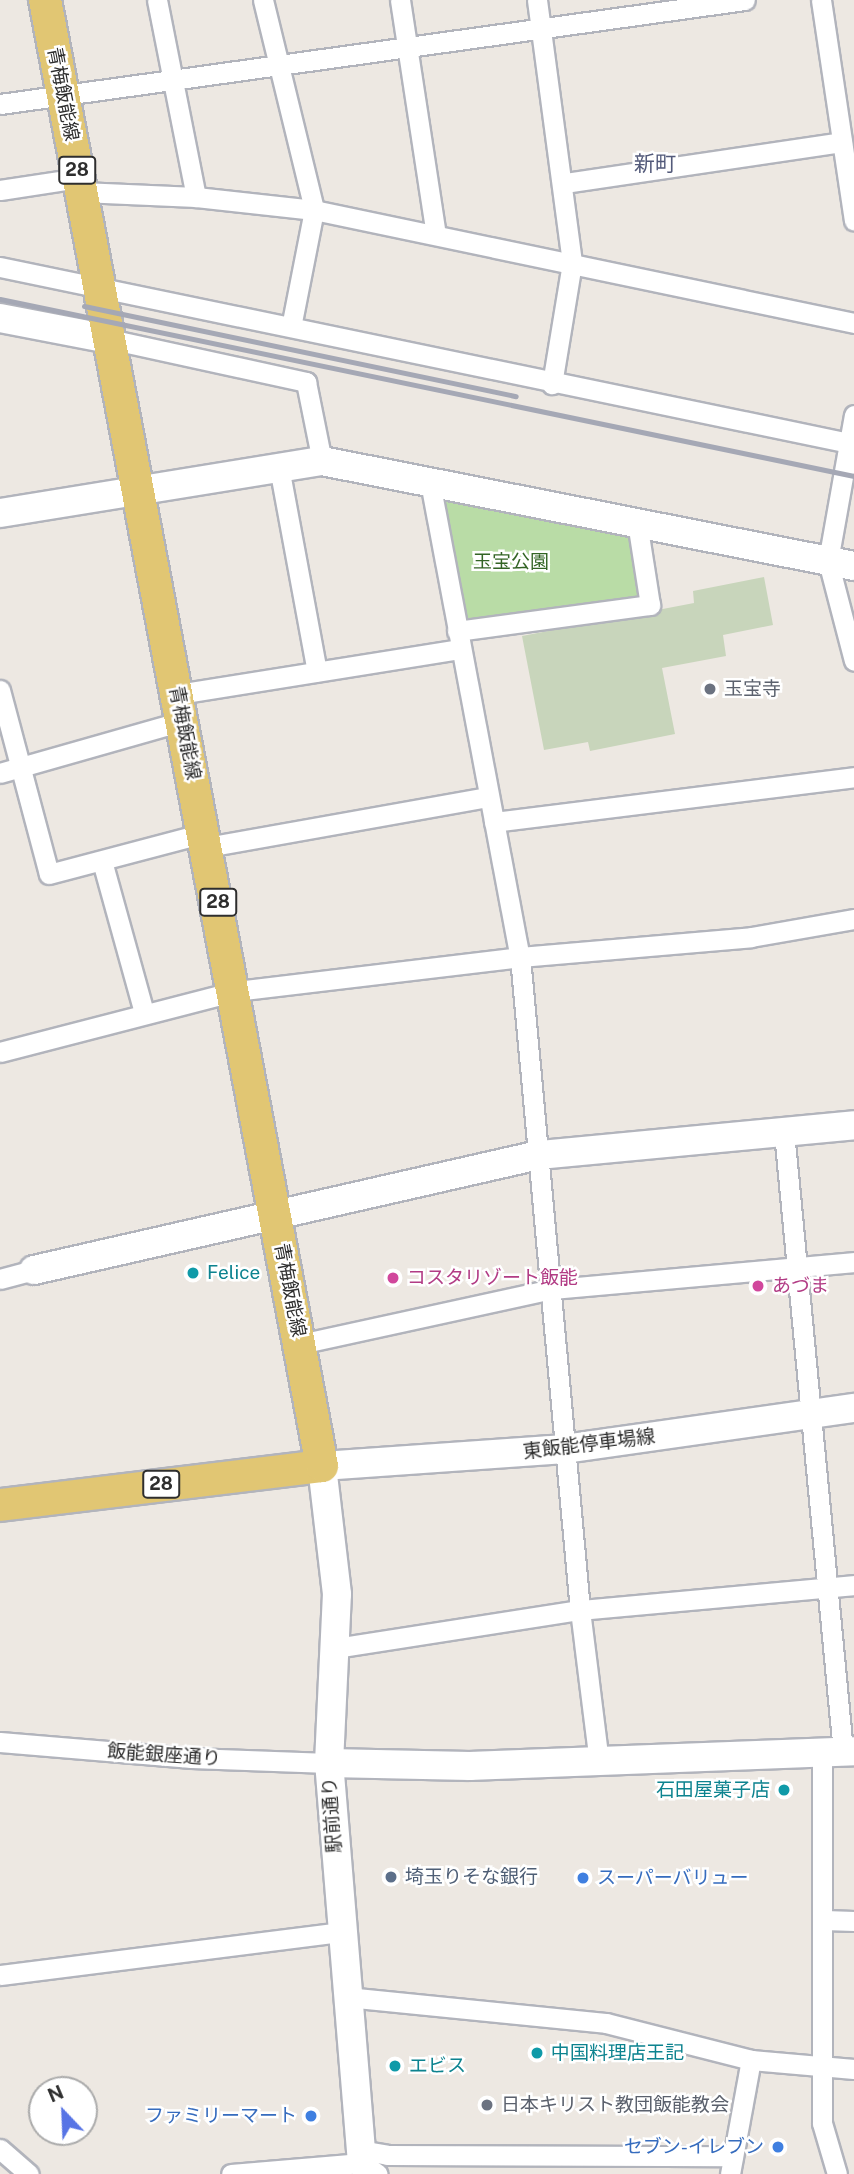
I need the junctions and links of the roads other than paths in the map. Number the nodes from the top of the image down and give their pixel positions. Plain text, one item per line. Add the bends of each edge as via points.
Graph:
1 (45, 0) edge
2 (157, 0) edge
3 (263, 0) edge
4 (400, 0) edge
5 (537, 0) edge
6 (745, 0) edge
7 (821, 0) edge
8 (541, 30) junction
9 (407, 48) junction
10 (280, 65) junction
11 (172, 80) junction
12 (63, 95) junction
13 (0, 104) edge
14 (842, 142) junction
15 (565, 183) junction
16 (79, 185) junction
17 (0, 190) edge
18 (196, 197) junction
19 (314, 210) junction
20 (854, 221) edge
21 (436, 234) junction
22 (572, 263) junction
23 (0, 267) edge
24 (99, 290) junction
25 (0, 318) edge
26 (854, 323) edge
27 (291, 327) junction
28 (109, 339) junction
29 (552, 384) junction
30 (854, 415) edge
31 (852, 443) edge
32 (322, 461) junction
33 (279, 467) junction
34 (430, 482) junction
35 (137, 489) junction
36 (0, 513) edge
37 (637, 522) junction
38 (841, 564) edge
39 (459, 640) junction
40 (854, 661) edge
41 (317, 672) junction
42 (0, 690) edge
43 (180, 707) junction
44 (19, 768) junction
45 (0, 773) edge
46 (854, 777) edge
47 (489, 797) junction
48 (494, 822) junction
49 (206, 840) junction
50 (102, 860) junction
51 (854, 919) edge
52 (520, 957) junction
53 (236, 991) junction
54 (144, 1012) junction
55 (0, 1052) edge
56 (854, 1125) edge
57 (784, 1132) junction
58 (539, 1155) junction
59 (275, 1214) junction
60 (854, 1262) edge
61 (797, 1267) junction
62 (34, 1270) joint
63 (0, 1279) edge
64 (553, 1289) junction
65 (300, 1343) junction
66 (854, 1408) edge
67 (810, 1413) junction
68 (565, 1449) junction
69 (323, 1466) junction
70 (0, 1505) edge
71 (854, 1585) edge
72 (827, 1588) junction
73 (580, 1610) junction
74 (336, 1647) junction
75 (0, 1742) edge
76 (840, 1752) edge
77 (599, 1762) junction
78 (329, 1763) junction
79 (824, 1920) junction
80 (854, 1921) edge
81 (340, 1932) junction
82 (0, 1975) edge
83 (346, 1997) junction
84 (751, 2060) junction
85 (822, 2068) junction
86 (854, 2069) edge
87 (0, 2149) edge
88 (366, 2165) edge
89 (732, 2165) edge
90 (29, 2174) edge
91 (230, 2174) edge
92 (837, 2174) edge

1 - 12 main road, 青梅飯能線 / 28
2 - 11 street
3 - 10 street
4 - 9 street
5 - 8 street
6 - 8 street
7 - 14 street
8 - 9 street
8 - 15 street
9 - 10 street
9 - 21 street
10 - 11 street
10 - 19 street
11 - 12 street
11 - 18 street
12 - 13 street
12 - 16 main road, 青梅飯能線 / 28
14 - 15 street
14 - 20 street
15 - 22 street
16 - 17 street
16 - 18 street
16 - 24 main road, 青梅飯能線 / 28
18 - 19 street
19 - 21 street
19 - 27 street
21 - 22 street
22 - 26 street
22 - 29 street
23 - 24 street
24 - 27 street
24 - 28 main road, 青梅飯能線 / 28
25 - 28 street
27 - 29 street
28 - 32 street via 306,382
28 - 35 main road, 青梅飯能線 / 28
29 - 31 street
30 - 31 street
31 - 38 street
32 - 33 street
32 - 34 street
33 - 35 street
33 - 41 street
34 - 37 street
34 - 39 street
35 - 36 street
35 - 43 main road, 青梅飯能線 / 28
37 - 38 street
37 - 39 street via 650,605
38 - 40 street
39 - 41 street
39 - 47 street
41 - 43 street
42 - 44 street
43 - 44 street
43 - 49 main road, 青梅飯能線 / 28
44 - 45 street
44 - 50 street via 49,874
46 - 48 street
47 - 48 street
47 - 49 street
48 - 52 street
49 - 50 street
49 - 53 main road, 青梅飯能線 / 28
50 - 54 street
51 - 52 street via 751,937
52 - 53 street
52 - 58 street
53 - 54 street
53 - 59 main road, 青梅飯能線 / 28
54 - 55 street
56 - 57 street
57 - 58 street
57 - 61 street
58 - 59 street
58 - 64 street
59 - 62 street
59 - 65 main road, 青梅飯能線 / 28
60 - 61 street
61 - 64 street
61 - 67 street
62 - 63 street
64 - 65 street
64 - 68 street
65 - 69 main road, 青梅飯能線 / 28
66 - 67 street, 東飯能停車場線
67 - 68 street, 東飯能停車場線
67 - 72 street
68 - 69 street, 東飯能停車場線
68 - 73 street
69 - 70 main road, 28
69 - 74 street, 駅前通り via 334,1552
71 - 72 street
72 - 73 street
72 - 76 street
73 - 74 street
73 - 77 street
74 - 78 street, 駅前通り
75 - 78 street, 飯能銀座通り via 191,1758
76 - 77 street
76 - 79 street
77 - 78 street
78 - 81 street, 駅前通り
79 - 80 street
79 - 85 street
81 - 82 street
81 - 83 street, 駅前通り
83 - 84 street via 606,2023
83 - 88 street, 駅前通り
84 - 85 street
84 - 89 street
85 - 86 street
85 - 92 street via 822,2123
87 - 90 street
88 - 89 street via 387,2155
88 - 91 street

